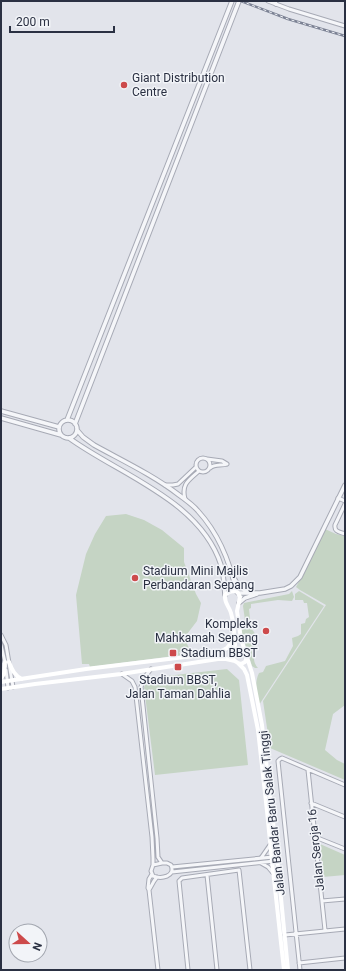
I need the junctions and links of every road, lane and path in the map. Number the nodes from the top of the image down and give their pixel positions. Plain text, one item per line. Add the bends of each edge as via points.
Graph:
1 (268, 1) edge
2 (231, 2) edge
3 (275, 2) edge
4 (238, 3) edge
5 (345, 26) edge
6 (1, 412) edge
7 (1, 418) edge
8 (67, 420) junction
9 (75, 424) junction
10 (59, 427) junction
11 (77, 430) junction
12 (61, 435) junction
13 (69, 438) junction
14 (207, 459) junction
15 (196, 467) junction
16 (210, 468) junction
17 (199, 471) junction
18 (165, 485) junction
19 (345, 485) edge
20 (338, 498) junction
21 (185, 500) junction
22 (345, 500) edge
23 (345, 504) edge
24 (345, 534) edge
25 (232, 573) junction
26 (237, 592) junction
27 (253, 593) junction
28 (260, 593) junction
29 (224, 595) junction
30 (239, 603) junction
31 (1, 635) edge
32 (235, 638) junction
33 (6, 645) junction
34 (2, 646) edge
35 (247, 657) junction
36 (7, 662) junction
37 (236, 662) junction
38 (151, 669) junction
39 (86, 670) junction
40 (121, 674) junction
41 (1, 678) edge
42 (87, 678) junction
43 (22, 679) junction
44 (9, 681) junction
45 (1, 682) edge
46 (13, 687) junction
47 (8, 688) junction
48 (1, 689) edge
49 (308, 770) junction
50 (345, 785) edge
51 (312, 803) junction
52 (345, 817) edge
53 (315, 837) junction
54 (270, 845) junction
55 (345, 849) edge
56 (261, 858) junction
57 (272, 859) junction
58 (278, 859) junction
59 (162, 863) junction
60 (261, 863) junction
61 (153, 865) junction
62 (172, 867) junction
63 (172, 872) junction
64 (273, 873) junction
65 (152, 874) junction
66 (207, 875) junction
67 (157, 877) junction
68 (149, 890) junction
69 (345, 899) edge
70 (322, 901) junction
71 (345, 929) edge
72 (325, 930) junction
73 (296, 934) junction
74 (284, 935) junction
75 (345, 958) edge
76 (299, 963) junction
77 (158, 970) edge
78 (188, 970) edge
79 (218, 970) edge
80 (250, 970) edge
81 (284, 970) edge
82 (288, 970) edge
83 (300, 970) edge

1 - 3 street
2 - 8 street
3 - 5 street via 289,9
4 - 9 street
6 - 10 street
7 - 12 street
8 - 9 street
8 - 10 street
9 - 11 street
10 - 12 street
11 - 13 street
11 - 18 street via 94,445
12 - 13 street
13 - 29 street via 158,493 192,519 217,555 221,565
14 - 15 street via 198,459
14 - 16 street
14 - 16 street via 227,464 214,465
15 - 17 street
15 - 18 street via 176,485
16 - 17 street via 204,472
17 - 21 street via 185,484
18 - 21 street
19 - 20 street
20 - 22 street
20 - 28 street via 300,577 285,589
21 - 25 street via 198,511 214,533
23 - 24 street via 335,525 338,532
25 - 26 street
25 - 27 street via 238,585
26 - 27 street
26 - 29 main road via 228,592
26 - 30 main road, Jalan Bandar Baru Salak Tinggi via 240,597
27 - 28 street
28 - 30 street
29 - 32 main road via 231,613
30 - 35 main road, Jalan Bandar Baru Salak Tinggi via 237,611 241,639
31 - 33 street
32 - 37 main road via 233,658
32 - 39 main road via 227,648 218,653
33 - 34 street
33 - 36 street
34 - 36 street
35 - 37 main road via 243,663
35 - 58 main road, Jalan Bandar Baru Salak Tinggi via 262,725
36 - 41 main road
36 - 43 main road
36 - 44 street
37 - 38 main road via 218,659
37 - 54 main road, Jalan Bandar Baru Salak Tinggi via 247,675 258,730
38 - 40 main road
38 - 59 street via 141,687 158,857
39 - 42 main road
39 - 43 main road
40 - 42 main road
40 - 61 street via 132,681 135,687
42 - 46 main road
43 - 44 main road
44 - 45 main road
44 - 46 street
44 - 47 street
46 - 47 main road
47 - 48 main road
49 - 50 street
49 - 51 street, Jalan Seroja 16
49 - 73 street via 282,758 278,761
51 - 52 street
51 - 53 street, Jalan Seroja 16
53 - 55 street
53 - 70 street, Jalan Seroja 16
54 - 56 street
54 - 57 main road, Jalan Bandar Baru Salak Tinggi
56 - 57 street
56 - 62 street
57 - 58 street
57 - 60 street
57 - 64 main road, Jalan Bandar Baru Salak Tinggi
58 - 74 main road, Jalan Bandar Baru Salak Tinggi
59 - 61 street
59 - 62 street
60 - 63 street
60 - 64 street
61 - 65 street
62 - 63 street
63 - 67 street via 168,876
64 - 81 main road, Jalan Bandar Baru Salak Tinggi
65 - 67 street
65 - 68 street via 148,884
66 - 78 street via 182,878 179,881
66 - 79 street
66 - 80 street via 239,870
67 - 68 street
68 - 77 street
69 - 70 street
70 - 72 street, Jalan Seroja 16
71 - 72 street
72 - 73 street
73 - 74 street
73 - 76 street
74 - 82 main road, Jalan Bandar Baru Salak Tinggi
75 - 76 street
76 - 83 street

